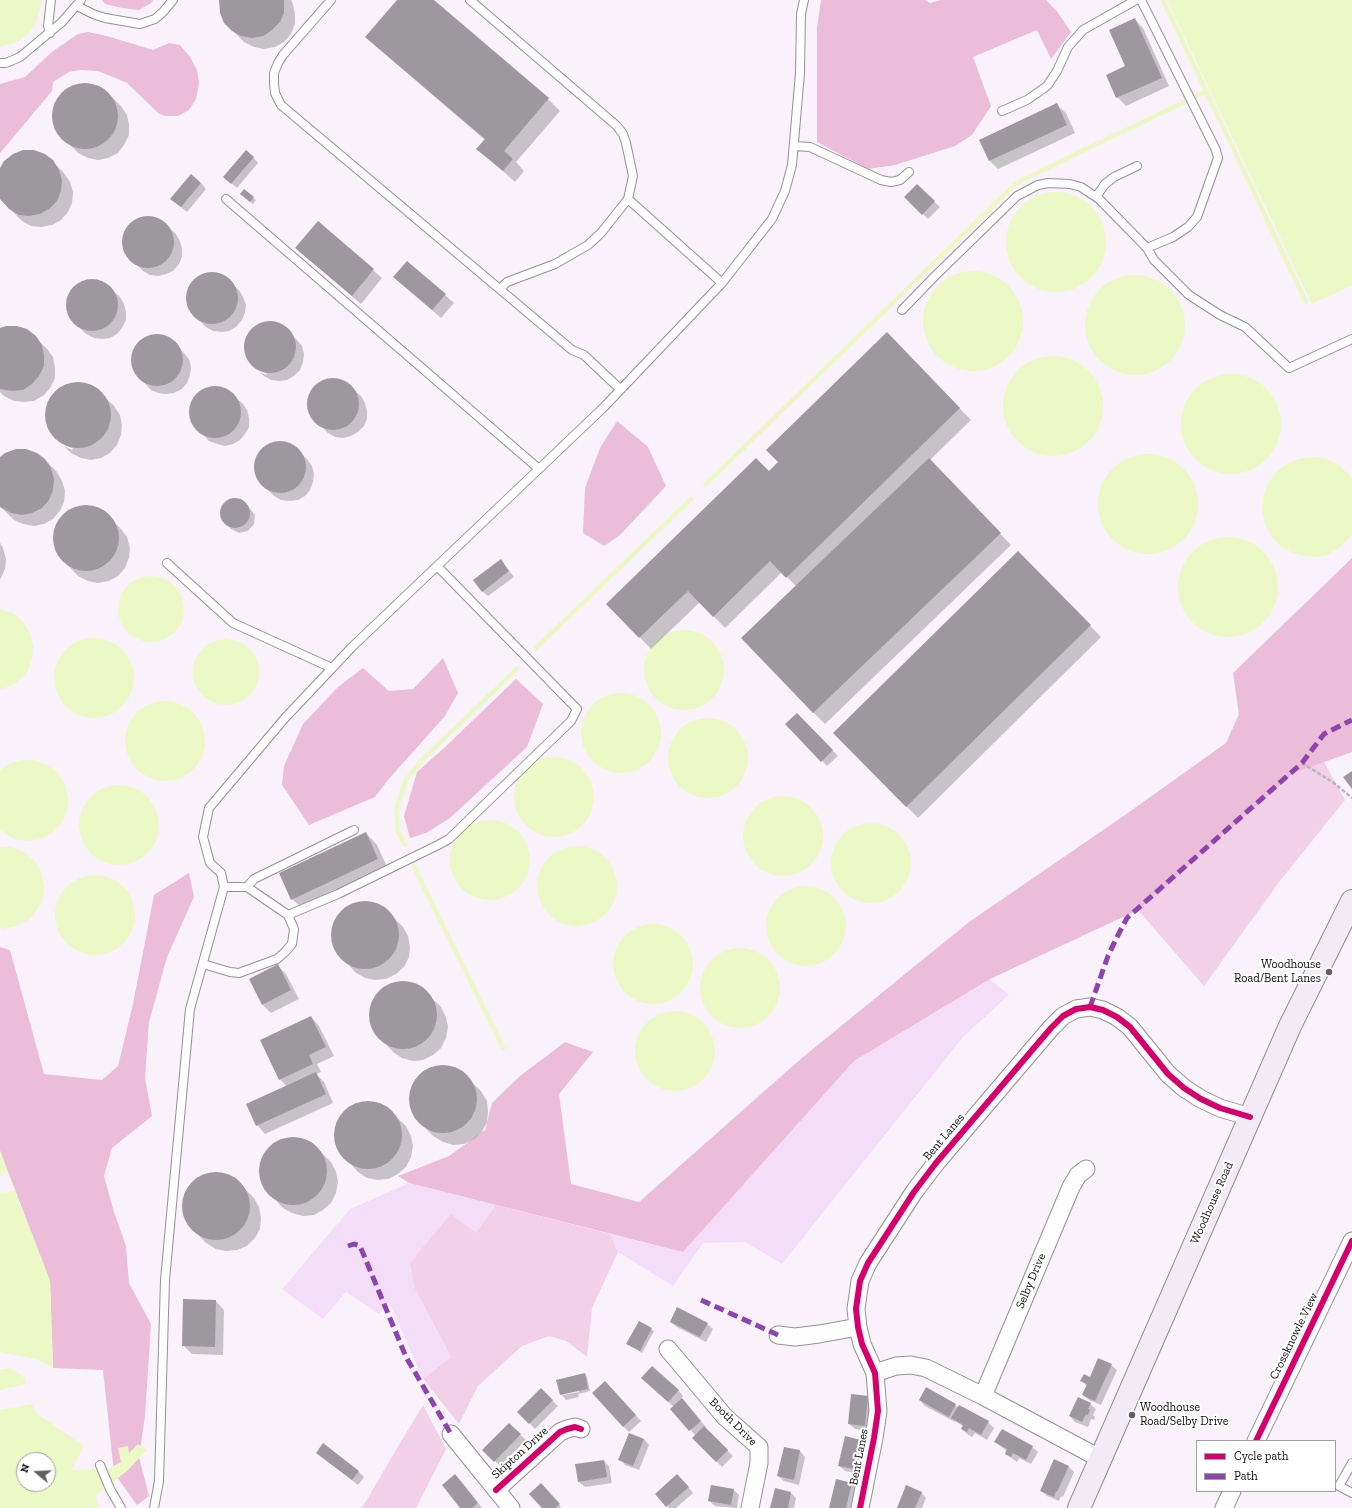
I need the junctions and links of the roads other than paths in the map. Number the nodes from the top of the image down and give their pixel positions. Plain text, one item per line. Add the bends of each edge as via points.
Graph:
1 (51, 0) edge
2 (173, 0) edge
3 (331, 0) edge
4 (470, 0) edge
5 (804, 0) edge
6 (1136, 0) edge
7 (1141, 0) edge
8 (79, 3) edge
9 (50, 33) junction
10 (0, 63) edge
11 (1002, 111) dead end
12 (794, 146) junction
13 (1137, 166) dead end
14 (909, 172) dead end
15 (1096, 197) junction
16 (628, 198) junction
17 (226, 199) dead end
18 (1147, 248) junction
19 (722, 283) junction
20 (500, 289) junction
21 (902, 310) dead end
22 (1352, 339) edge
23 (620, 389) junction
24 (539, 469) junction
25 (167, 563) dead end
26 (437, 566) junction
27 (332, 668) junction
28 (354, 830) dead end
29 (224, 887) junction
30 (247, 887) junction
31 (1352, 900) edge
32 (288, 916) junction
33 (202, 964) junction
34 (1250, 1117) junction
35 (1086, 1169) dead end
36 (1352, 1241) edge
37 (858, 1327) junction
38 (778, 1335) dead end
39 (668, 1349) dead end
40 (875, 1373) junction
41 (983, 1396) junction
42 (581, 1429) dead end
43 (451, 1434) dead end
44 (1256, 1440) edge
45 (1101, 1459) junction
46 (1352, 1463) edge
47 (100, 1465) dead end
48 (496, 1490) junction
49 (1232, 1492) edge
50 (1352, 1493) edge
51 (508, 1507) edge
52 (121, 1508) edge
53 (154, 1508) edge
54 (750, 1508) edge
55 (860, 1508) edge
56 (1079, 1508) edge
57 (1224, 1508) edge

1 - 9 lane via 48,26
2 - 8 lane via 155,19 140,24 93,14
3 - 20 lane via 278,64 274,73 274,84 278,99 286,110
4 - 16 lane via 617,126 626,143 633,176
5 - 12 lane via 801,14 800,74
6 - 11 lane via 1083,30 1068,47 1047,86 1027,100
7 - 18 lane via 1218,158 1197,217 1188,228 1174,237
8 - 9 lane
9 - 10 lane via 20,57
12 - 14 lane via 810,147 881,180 900,180
12 - 19 lane via 785,191 772,219
13 - 15 lane via 1114,177 1105,184
15 - 18 lane
15 - 21 lane via 1081,187 1070,184 1048,183 1026,190
16 - 19 lane
16 - 20 lane via 588,245 555,264 507,282
17 - 24 lane
18 - 22 lane via 1154,260 1189,296 1245,327 1289,368
19 - 23 lane
20 - 23 lane via 572,350 584,355
23 - 24 lane
24 - 26 lane
25 - 27 lane via 233,623
26 - 27 lane
26 - 32 lane via 577,709 571,721 449,839
27 - 29 lane via 285,718 209,808 203,837 210,863 221,873
28 - 30 lane via 254,879
29 - 30 lane
29 - 33 lane
30 - 32 lane
31 - 34 street, Woodhouse Road via 1290,1026
32 - 33 lane via 294,929 292,944 277,959 239,973
33 - 53 lane via 190,1009 177,1140 165,1280 159,1481
34 - 37 street, Bent Lanes via 1220,1108 1184,1088 1168,1074 1130,1027 1117,1017 1094,1007 1076,1009 1063,1016 1051,1028 936,1162 914,1192 885,1235 860,1281 856,1309
34 - 45 street, Woodhouse Road
35 - 41 street, Selby Drive via 1078,1175 1071,1187
36 - 44 street, Crossknowle View
37 - 38 street via 795,1337
37 - 40 street, Bent Lanes via 862,1344
39 - 54 street, Booth Drive via 725,1417 759,1447 759,1463
40 - 41 street via 896,1366 926,1368
40 - 55 street, Bent Lanes via 878,1411
41 - 45 street
42 - 48 street, Skipton Drive via 567,1428 560,1432
43 - 48 street
45 - 56 street, Woodhouse Road
46 - 50 lane via 1339,1486
47 - 52 lane
48 - 51 street
49 - 57 street

